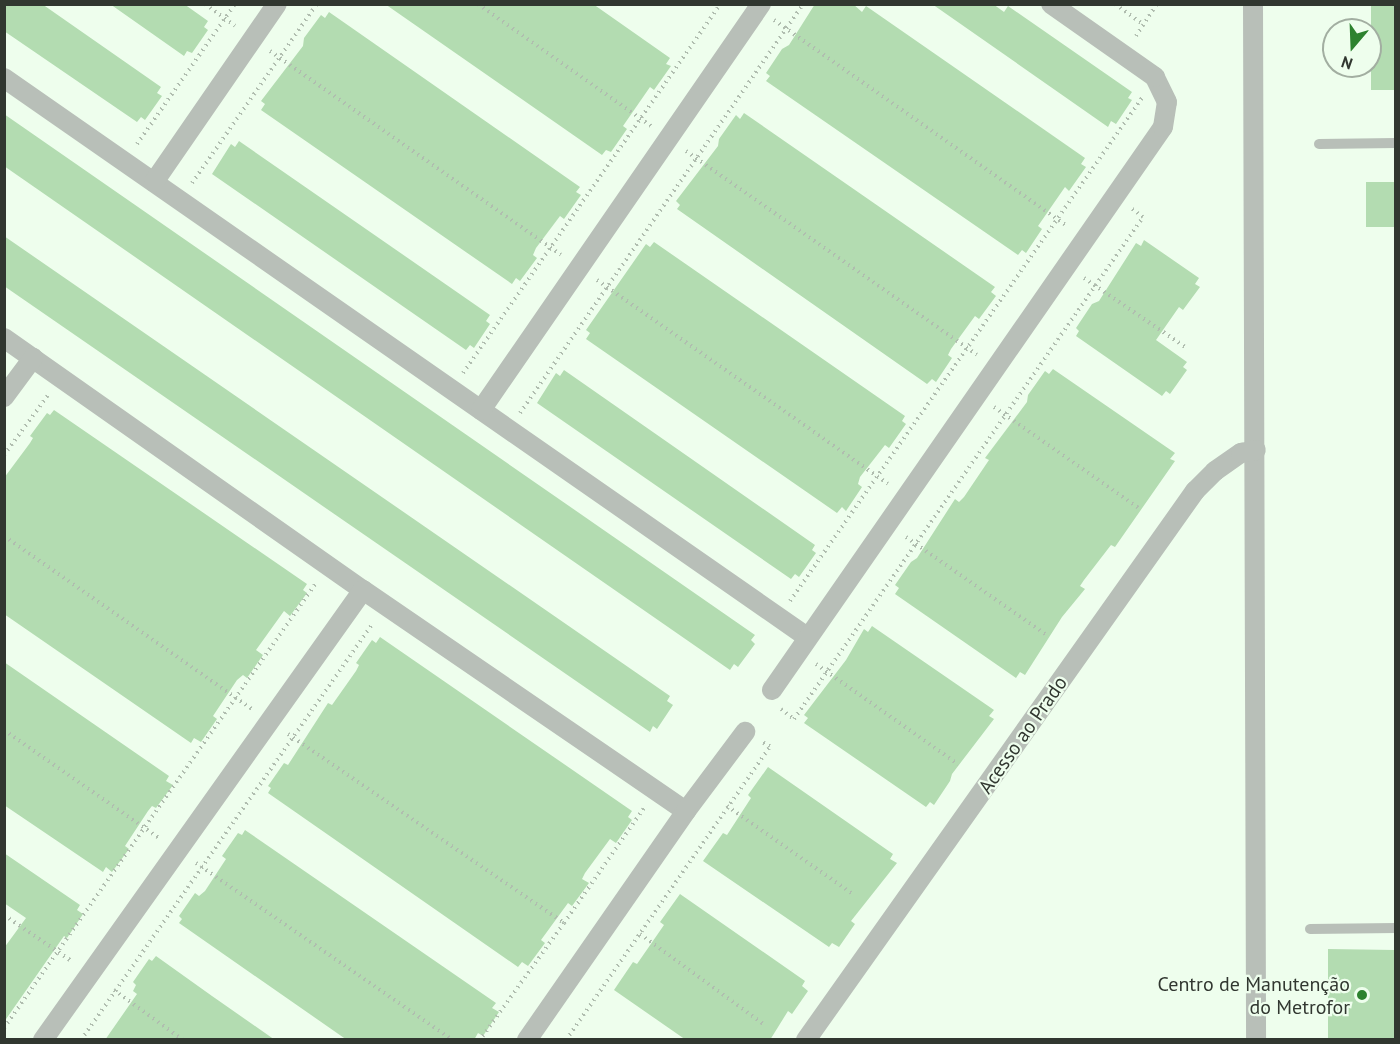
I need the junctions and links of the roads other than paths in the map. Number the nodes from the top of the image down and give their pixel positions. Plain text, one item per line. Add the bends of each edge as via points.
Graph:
1 (277, 4) edge
2 (1051, 4) edge
3 (1253, 4) edge
4 (759, 7) edge
5 (4, 78) edge
6 (1395, 142) edge
7 (1319, 144) dead end
8 (154, 182) junction
9 (4, 338) edge
10 (33, 357) junction
11 (4, 397) edge
12 (481, 410) junction
13 (1256, 450) junction
14 (363, 590) junction
15 (802, 644) junction
16 (772, 690) dead end
17 (744, 732) road end
18 (686, 811) junction
19 (1395, 928) edge
20 (1310, 929) dead end
21 (43, 1040) edge
22 (527, 1040) edge
23 (806, 1040) edge
24 (1256, 1040) edge

1 - 8 street
2 - 15 street via 1155,76 1167,102 1163,127
3 - 13 street
4 - 12 street
5 - 8 street
6 - 7 lane
8 - 12 street
9 - 10 street
10 - 11 street
10 - 14 street
12 - 15 street
13 - 23 street, Acesso ao Prado via 1241,453 1215,471 1196,491
13 - 24 street
14 - 18 street
14 - 21 street
15 - 16 street
17 - 18 street
18 - 22 street
19 - 20 lane

